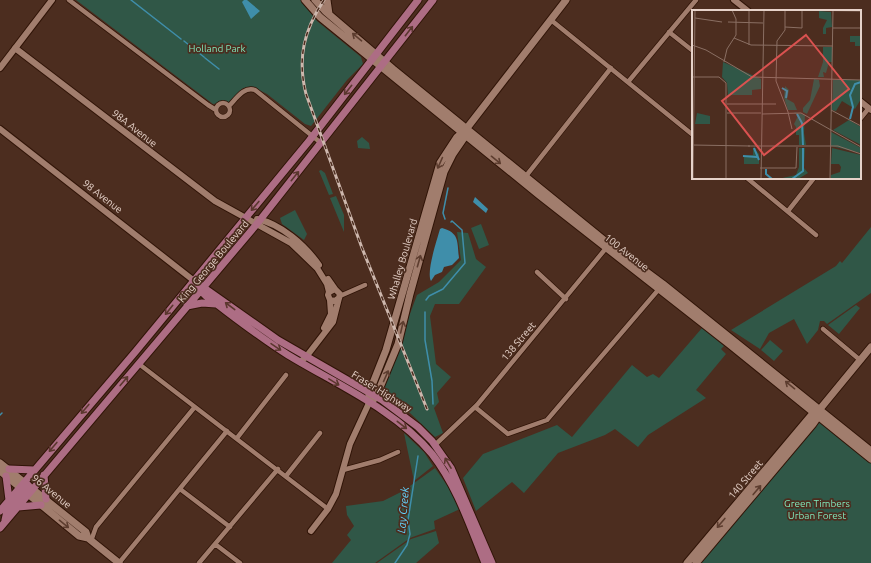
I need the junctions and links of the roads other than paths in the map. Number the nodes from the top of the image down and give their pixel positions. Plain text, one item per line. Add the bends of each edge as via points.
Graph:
1 (52, 0) edge
2 (69, 0) edge
3 (305, 0) edge
4 (315, 0) edge
5 (327, 0) edge
6 (418, 0) edge
7 (433, 0) edge
8 (566, 0) edge
9 (696, 0) edge
10 (734, 0) edge
11 (747, 10) edge
12 (329, 14) junction
13 (551, 20) junction
14 (669, 32) junction
15 (15, 48) junction
16 (692, 50) edge
17 (374, 56) junction
18 (383, 64) junction
19 (0, 68) edge
20 (611, 68) junction
21 (628, 82) junction
22 (861, 102) edge
23 (229, 106) junction
24 (870, 109) edge
25 (216, 110) junction
26 (861, 118) edge
27 (0, 129) edge
28 (465, 131) junction
29 (692, 133) edge
30 (313, 136) junction
31 (321, 143) junction
32 (526, 176) junction
33 (748, 179) edge
34 (813, 179) edge
35 (788, 211) junction
36 (245, 217) junction
37 (258, 222) junction
38 (816, 235) dead end
39 (608, 246) junction
40 (537, 272) dead end
41 (193, 280) junction
42 (365, 285) dead end
43 (203, 289) junction
44 (659, 289) junction
45 (338, 293) junction
46 (566, 299) junction
47 (216, 304) junction
48 (187, 306) junction
49 (823, 329) dead end
50 (871, 347) edge
51 (303, 358) junction
52 (860, 360) junction
53 (139, 364) junction
54 (286, 375) dead end
55 (369, 393) junction
56 (376, 397) junction
57 (369, 403) junction
58 (475, 407) junction
59 (194, 408) junction
60 (818, 413) junction
61 (228, 431) junction
62 (320, 433) dead end
63 (237, 438) junction
64 (435, 445) junction
65 (871, 451) edge
66 (398, 452) dead end
67 (871, 459) edge
68 (0, 463) edge
69 (34, 470) junction
70 (278, 470) junction
71 (343, 470) junction
72 (0, 471) edge
73 (8, 473) junction
74 (44, 475) junction
75 (286, 476) junction
76 (26, 488) junction
77 (180, 489) junction
78 (46, 499) junction
79 (9, 500) junction
80 (41, 505) junction
81 (18, 507) junction
82 (328, 509) junction
83 (0, 510) edge
84 (2, 526) edge
85 (96, 527) junction
86 (230, 527) junction
87 (311, 531) dead end
88 (88, 537) junction
89 (215, 544) junction
90 (119, 563) edge
91 (199, 563) edge
92 (240, 563) edge
93 (485, 563) edge
94 (492, 563) edge
95 (687, 563) edge
96 (696, 563) edge

1 - 15 street
2 - 25 street
3 - 17 main road via 320,17
4 - 12 main road
5 - 12 main road
6 - 17 main road, King George Boulevard
18 -> 7 main road, King George Boulevard
8 - 13 main road, Whalley Boulevard
9 - 14 street
10 - 11 street
17 -> 12 main road
13 - 20 street
13 - 28 main road, Whalley Boulevard
14 - 16 street
14 - 21 street
15 - 19 street
15 - 36 street, 98A Avenue via 215,201
17 - 18 main road, 100 Avenue
17 -> 30 main road, King George Boulevard
18 - 28 main road, 100 Avenue
18 - 31 main road, King George Boulevard
20 - 21 street
20 - 32 street
21 - 29 street
22 - 24 street
23 - 25 street via 222,103
23 - 25 street via 229,113 224,117 219,116
23 - 30 street via 245,90 253,89
24 - 26 street
27 - 41 street, 98 Avenue
28 - 32 main road, 100 Avenue
28 -> 39 main road, 100 Avenue
28 -> 55 main road, Whalley Boulevard via 447,150 438,169 392,331
56 -> 28 main road, Whalley Boulevard via 398,344 444,172
30 - 31 street
30 -> 36 main road, King George Boulevard
37 -> 31 main road, King George Boulevard
32 - 39 main road, 100 Avenue
33 - 35 street
34 - 35 street
35 - 38 street
36 - 37 street, 98A Avenue
36 - 41 main road, King George Boulevard
37 - 43 main road, King George Boulevard
37 - 45 street, 98A Avenue via 301,251
39 - 44 main road, 100 Avenue
39 - 46 street, 138 Street
60 -> 39 main road, 100 Avenue via 663,284
40 - 46 street
41 - 43 main road
41 -> 69 main road, King George Boulevard
42 - 45 street
43 - 47 main road, Fraser Highway
43 - 48 main road, King George Boulevard
51 -> 43 main road, Fraser Highway
44 - 58 street via 547,420 508,434
44 - 60 main road, 100 Avenue
45 - 51 street via 333,322
45 - 51 street via 335,301 330,300 332,310 328,322
46 - 58 street, 138 Street
47 - 48 main road
47 -> 51 main road, Fraser Highway via 265,340
48 - 53 main road, King George Boulevard
49 - 52 street
50 - 52 main road, 140 Street
51 - 55 main road, Fraser Highway
51 -> 57 main road, Fraser Highway
52 - 60 main road, 140 Street
53 - 59 street
74 -> 53 main road, King George Boulevard
54 - 63 street
55 - 56 main road, Fraser Highway
55 - 57 main road, Whalley Boulevard
56 - 57 main road, Whalley Boulevard
56 - 64 main road, Fraser Highway via 411,420
57 - 71 street, Whalley Boulevard via 353,437
57 -> 93 main road, Fraser Highway via 409,431 439,463 463,508
58 - 64 street, 138 Street
59 - 61 street
59 - 85 street
60 - 65 main road, 100 Avenue
60 - 67 main road, 100 Avenue
60 -> 95 main road, 140 Street
96 -> 60 main road, 140 Street
61 - 63 street
61 - 77 street
62 - 75 street
63 - 70 street
94 -> 64 main road, Fraser Highway via 455,476
66 - 71 street via 380,460
68 - 73 main road, 96 Avenue
69 - 73 main road
69 - 76 main road, King George Boulevard
70 - 75 street
70 - 86 street
71 - 82 street, Whalley Boulevard via 336,494
72 - 73 main road, 96 Avenue
73 - 76 main road, 96 Avenue
73 - 79 main road
74 - 76 main road, King George Boulevard
74 - 78 main road
75 - 82 street
76 - 78 main road, 96 Avenue
76 - 79 main road, King George Boulevard
76 - 80 main road, 96 Avenue
76 - 81 main road, King George Boulevard
76 - 84 main road via 7,511
77 - 86 street
77 - 90 street
78 - 88 main road, 96 Avenue
79 - 83 main road, King George Boulevard
80 - 81 main road
80 -> 88 main road, 96 Avenue via 79,536
81 - 84 main road, King George Boulevard
82 - 87 street, Whalley Boulevard
85 - 88 street
85 - 88 street
86 - 89 street
88 - 90 main road, 96 Avenue
89 - 91 street
89 - 92 street

